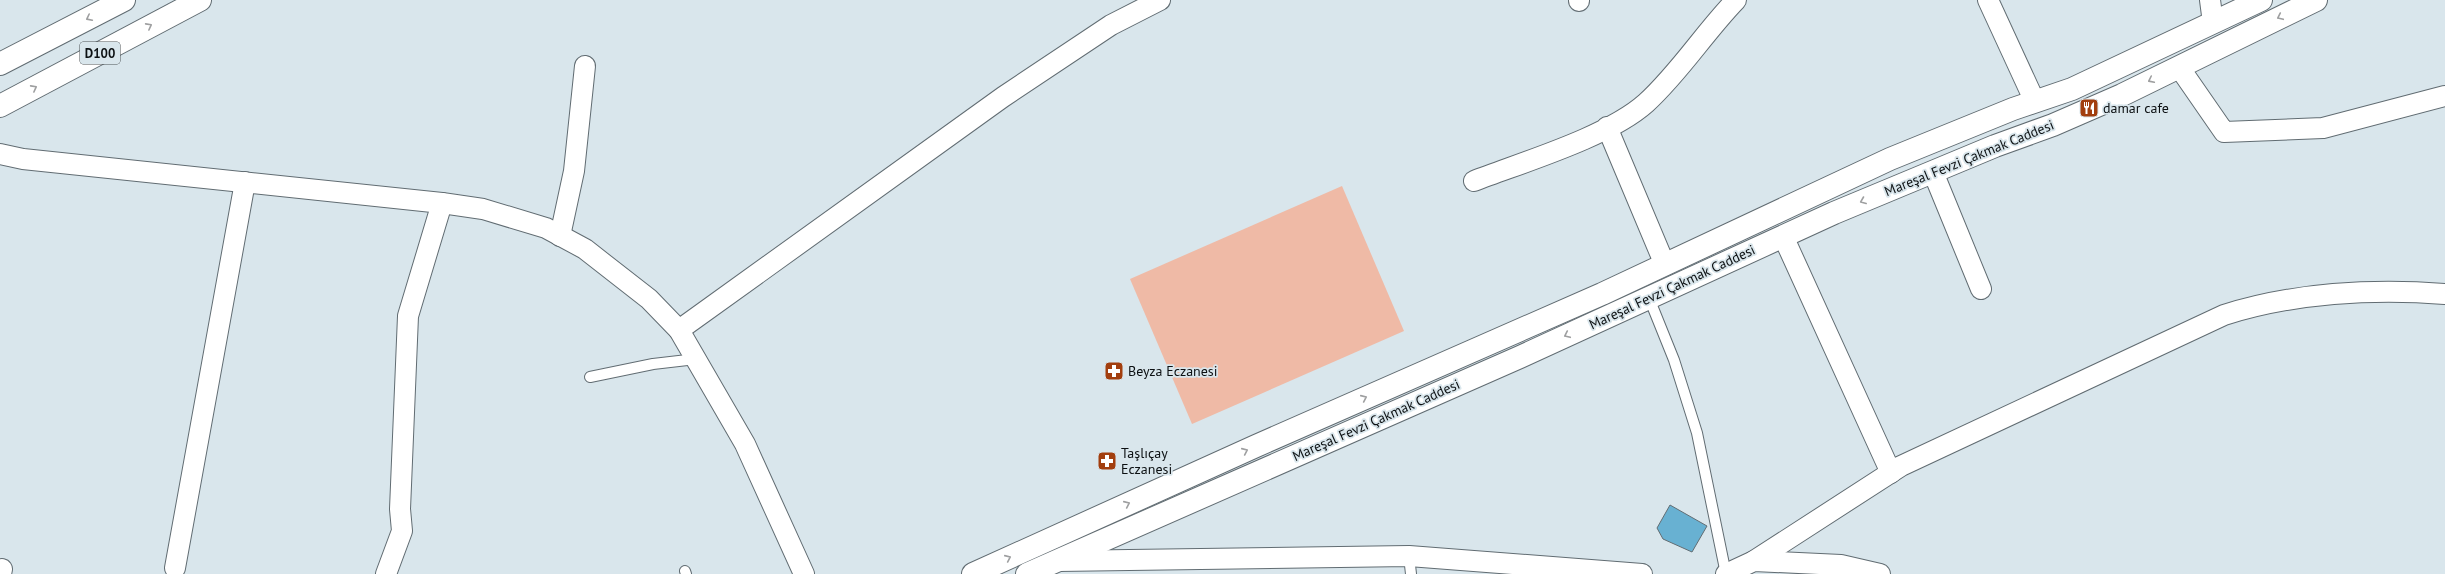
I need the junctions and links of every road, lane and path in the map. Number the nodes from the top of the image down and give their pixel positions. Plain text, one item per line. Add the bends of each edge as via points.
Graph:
1 (124, 0) edge
2 (200, 0) edge
3 (1160, 0) edge
4 (1736, 0) edge
5 (1988, 0) edge
6 (2210, 0) edge
7 (2261, 0) edge
8 (2316, 0) edge
9 (2213, 23) junction
10 (0, 64) edge
11 (585, 66) dead end
12 (2179, 67) junction
13 (2445, 96) edge
14 (2035, 102) junction
15 (0, 106) edge
16 (1607, 127) junction
17 (0, 154) edge
18 (1933, 172) junction
19 (1474, 181) dead end
20 (245, 182) junction
21 (442, 203) junction
22 (560, 236) junction
23 (1783, 236) junction
24 (1664, 265) junction
25 (1981, 289) dead end
26 (2445, 294) edge
27 (1649, 298) junction
28 (679, 330) junction
29 (696, 359) junction
30 (590, 377) dead end
31 (1891, 473) junction
32 (1056, 561) junction
33 (1410, 565) edge
34 (175, 568) dead end
35 (1754, 568) edge
36 (386, 574) edge
37 (804, 574) edge
38 (973, 574) edge
39 (1028, 574) edge
40 (1642, 574) edge
41 (1726, 574) edge
42 (1880, 574) edge

1 -> 10 main road, D100
15 -> 2 main road, D100
3 - 28 street via 1111,26 1003,97
4 - 16 street via 1677,73 1645,104
5 - 14 street
6 - 9 street
7 - 9 main road, Mareşal Fevzi Çakmak Caddesi
8 -> 12 main road, Mareşal Fevzi Çakmak Caddesi
9 - 14 main road, Mareşal Fevzi Çakmak Caddesi via 2072,89
11 - 22 street via 574,171
12 - 13 street via 2224,132 2323,128
12 -> 18 main road, Mareşal Fevzi Çakmak Caddesi via 2053,125
14 - 24 main road, Mareşal Fevzi Çakmak Caddesi via 1890,159
16 - 19 street
16 - 24 street
17 - 20 street via 24,159
18 -> 23 main road, Mareşal Fevzi Çakmak Caddesi
18 - 25 street
20 - 21 street
20 - 34 street
21 - 22 street via 483,209 546,228
21 - 36 street via 408,316 400,509 402,530
22 - 28 street via 584,249 649,299
23 - 27 main road, Mareşal Fevzi Çakmak Caddesi
23 - 31 street
38 -> 24 main road, Mareşal Fevzi Çakmak Caddesi
26 - 31 street via 2412,291 2342,294 2256,305 2224,316 1901,466
27 -> 32 main road, Mareşal Fevzi Çakmak Caddesi
27 - 41 lane via 1672,353 1697,433
28 - 29 street
29 - 30 lane via 653,364
29 - 37 street via 745,444
31 - 35 street
32 - 33 street
32 - 39 main road, Mareşal Fevzi Çakmak Caddesi
33 - 40 street
35 - 41 street
35 - 42 street via 1841,565

